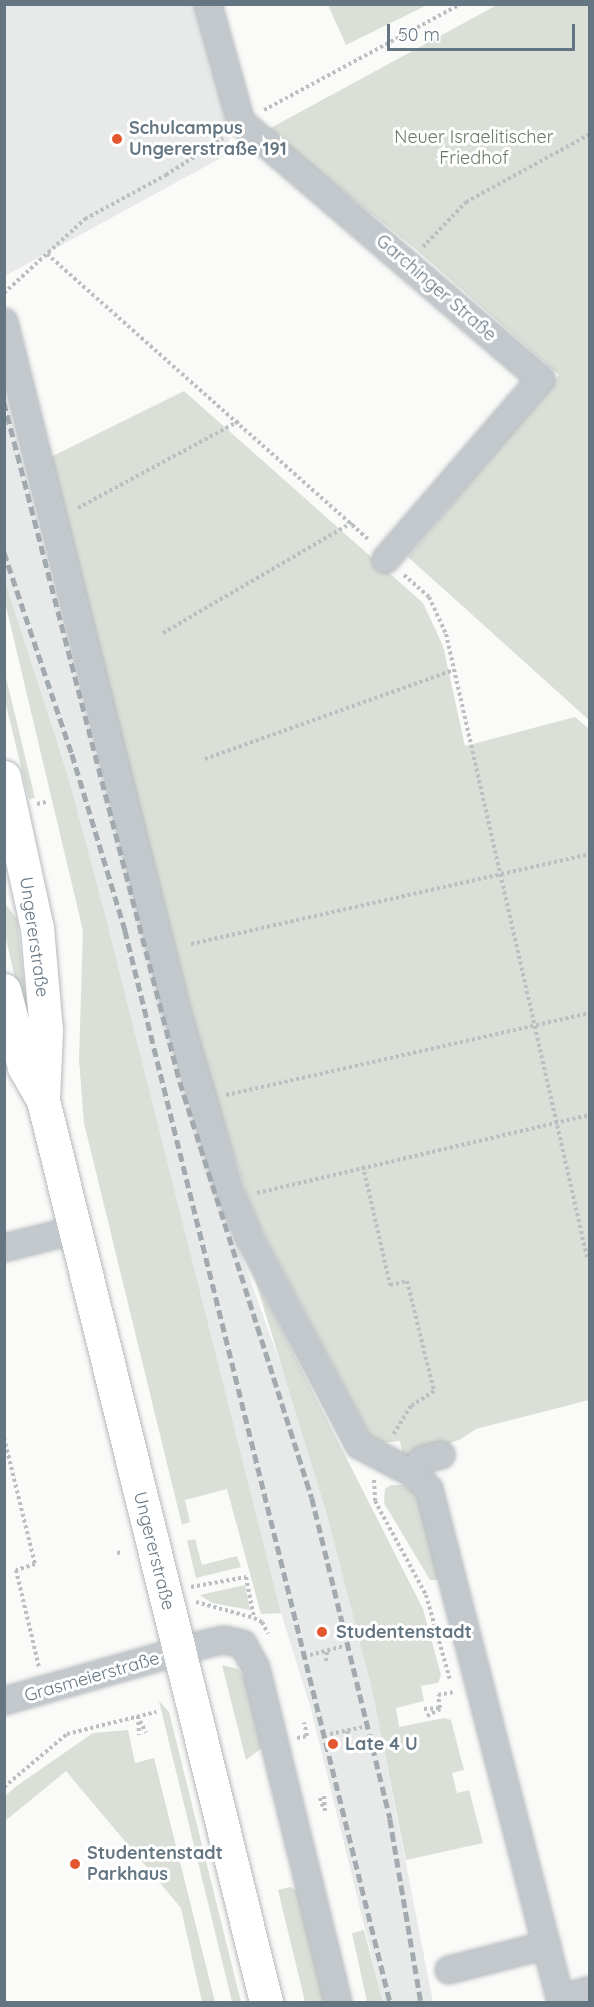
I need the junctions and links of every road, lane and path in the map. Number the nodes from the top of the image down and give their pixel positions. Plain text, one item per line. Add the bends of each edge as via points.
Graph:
1 (208, 4) edge
2 (461, 4) edge
3 (241, 122) junction
4 (590, 134) edge
5 (47, 254) junction
6 (407, 263) junction
7 (4, 292) edge
8 (4, 322) edge
9 (239, 421) junction
10 (78, 508) dead end
11 (353, 522) junction
12 (386, 559) junction
13 (163, 633) dead end
14 (453, 670) junction
15 (205, 759) dead end
16 (4, 777) edge
17 (9, 811) edge
18 (590, 854) edge
19 (498, 875) junction
20 (191, 944) dead end
21 (4, 990) edge
22 (590, 1013) edge
23 (532, 1025) junction
24 (43, 1100) junction
25 (202, 1101) junction
26 (590, 1115) edge
27 (555, 1123) junction
28 (363, 1166) junction
29 (247, 1195) dead end
30 (75, 1230) junction
31 (4, 1248) edge
32 (587, 1257) dead end
33 (4, 1438) edge
34 (441, 1455) dead end
35 (385, 1462) junction
36 (421, 1481) junction
37 (123, 1552) dead end
38 (117, 1553) dead end
39 (190, 1587) dead end
40 (254, 1618) dead end
41 (343, 1646) dead end
42 (327, 1651) junction
43 (179, 1653) junction
44 (310, 1656) dead end
45 (332, 1660) dead end
46 (326, 1661) dead end
47 (44, 1691) junction
48 (453, 1692) junction
49 (4, 1701) edge
50 (456, 1703) dead end
51 (440, 1708) junction
52 (424, 1709) dead end
53 (156, 1712) dead end
54 (427, 1716) dead end
55 (138, 1717) junction
56 (304, 1722) dead end
57 (362, 1727) dead end
58 (347, 1731) junction
59 (146, 1733) dead end
60 (330, 1734) dead end
61 (139, 1735) dead end
62 (293, 1739) dead end
63 (351, 1749) dead end
64 (4, 1787) edge
65 (547, 1945) junction
66 (449, 1970) dead end
67 (590, 1990) edge
68 (561, 2001) edge
69 (266, 2002) edge
70 (338, 2002) edge

1 - 3 street
2 - 3 path
3 - 5 path via 166,175 85,219
3 - 6 street, Garchinger Straße
4 - 6 path via 466,202
5 - 7 path
5 - 9 path
6 - 12 street, Garchinger Straße via 542,379
8 - 25 street
9 - 10 path
9 - 11 path
11 - 12 path
11 - 13 path
12 - 14 path via 429,597 446,634
14 - 15 path
14 - 19 path
16 - 17 main road, Ungererstraße
17 - 24 main road, Ungererstraße via 37,928 46,1030
18 - 19 path
19 - 20 path
19 - 23 path
21 - 24 main road, Ungererstraße via 24,1067
22 - 23 path
23 - 25 path
23 - 27 path
24 - 30 main road, Ungererstraße
25 - 35 street via 229,1189 249,1237 353,1436 359,1445
26 - 27 path
27 - 28 path
27 - 32 path
28 - 29 path
28 - 35 path via 390,1285 407,1281 434,1391 411,1406 394,1430
30 - 31 street
30 - 43 main road, Ungererstraße
33 - 47 path via 35,1564 16,1570
34 - 36 street via 422,1460
35 - 36 street
35 - 48 path via 371,1484 375,1501 426,1595
36 - 65 street
37 - 38 path
39 - 40 path via 246,1577
41 - 42 path
42 - 44 path
42 - 45 path
42 - 46 path
43 - 47 street, Grasmeierstraße
43 - 69 main road, Ungererstraße
43 - 70 street, Grasmeierstraße via 224,1640 243,1644 251,1654
47 - 49 street, Grasmeierstraße
48 - 50 path
48 - 51 path via 438,1695
51 - 52 path
51 - 54 path
53 - 55 path
55 - 59 path
55 - 61 path
55 - 64 path via 67,1734
56 - 62 path via 307,1736
57 - 58 path
58 - 60 path
58 - 63 path
65 - 66 street
65 - 68 street
67 - 68 street

